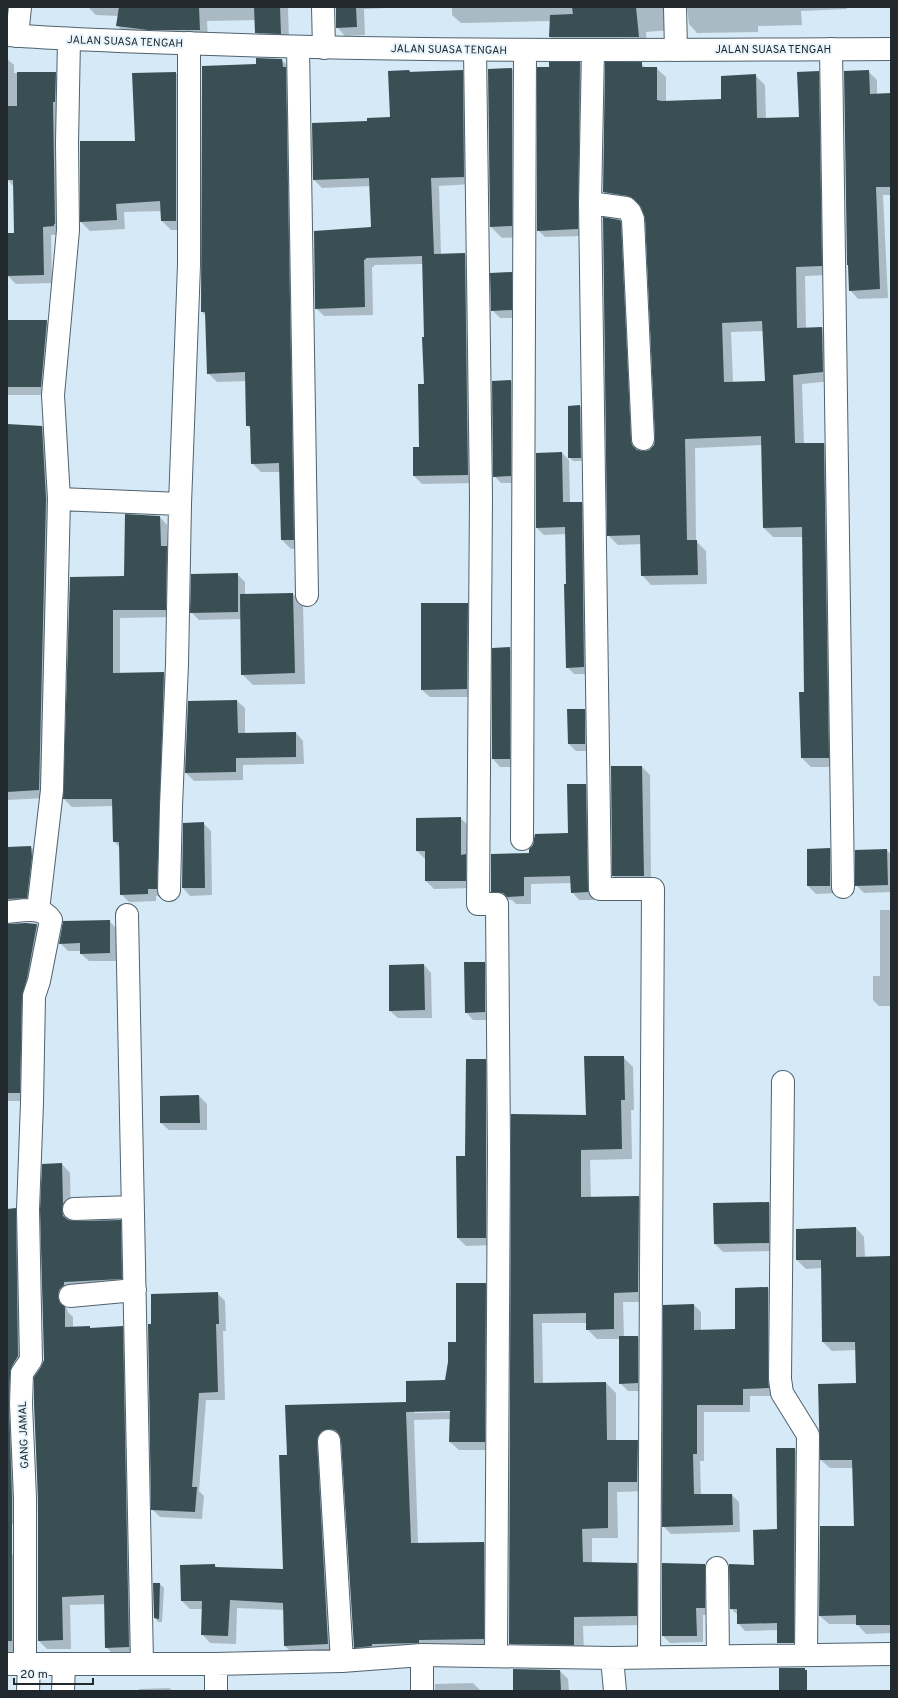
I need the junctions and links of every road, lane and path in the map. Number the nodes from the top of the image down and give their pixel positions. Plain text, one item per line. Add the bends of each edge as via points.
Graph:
1 (20, 7) edge
2 (323, 7) edge
3 (675, 7) edge
4 (12, 35) edge
5 (70, 39) junction
6 (189, 43) junction
7 (298, 47) junction
8 (324, 48) junction
9 (831, 49) junction
10 (891, 49) edge
11 (475, 50) junction
12 (525, 50) junction
13 (593, 50) junction
14 (676, 50) junction
15 (590, 203) junction
16 (642, 439) dead end
17 (59, 499) junction
18 (180, 504) junction
19 (307, 594) dead end
20 (522, 839) dead end
21 (843, 887) dead end
22 (169, 890) dead end
23 (38, 910) junction
24 (7, 912) edge
25 (127, 915) dead end
26 (783, 1082) dead end
27 (132, 1207) junction
28 (74, 1208) dead end
29 (135, 1290) junction
30 (70, 1296) dead end
31 (329, 1441) dead end
32 (718, 1568) dead end
33 (891, 1654) edge
34 (422, 1655) junction
35 (806, 1655) junction
36 (496, 1656) junction
37 (718, 1656) junction
38 (649, 1657) junction
39 (612, 1658) junction
40 (342, 1661) junction
41 (20, 1663) edge
42 (142, 1663) junction
43 (64, 1664) junction
44 (216, 1664) junction
45 (28, 1691) edge
46 (63, 1691) edge
47 (216, 1691) edge
48 (422, 1691) edge
49 (615, 1691) edge

1 - 4 street
2 - 8 street
3 - 14 street
4 - 5 street, JALAN SUASA TENGAH
5 - 6 street, JALAN SUASA TENGAH
5 - 17 street via 68,230 53,395
6 - 7 street, JALAN SUASA TENGAH
6 - 18 street via 189,265
7 - 8 street, JALAN SUASA TENGAH
7 - 19 street
8 - 11 street, JALAN SUASA TENGAH
9 - 10 street, JALAN SUASA TENGAH
9 - 14 street, JALAN SUASA TENGAH
9 - 21 street
11 - 12 street, JALAN SUASA TENGAH
11 - 36 street via 481,497 478,904 497,904 499,1157
12 - 13 street, JALAN SUASA TENGAH
12 - 20 street
13 - 14 street, JALAN SUASA TENGAH
13 - 15 street
15 - 16 street via 626,208 633,219
15 - 38 street via 600,889 653,889
17 - 18 street
17 - 23 street via 52,790
18 - 22 street
23 - 24 street
23 - 41 street, GANG JAMAL via 47,914 50,920 34,996 28,1210 31,1360 22,1374 25,1498
25 - 27 street
26 - 35 street via 780,1380 782,1393 808,1435
27 - 28 street
27 - 29 street
29 - 30 street
29 - 42 street
31 - 40 street
32 - 37 street
33 - 35 street
34 - 36 street
34 - 40 street
34 - 48 street
35 - 37 street
36 - 39 street
37 - 38 street
38 - 39 street
39 - 49 street
40 - 44 street
41 - 43 street
41 - 45 street, GANG JAMAL
42 - 43 street
42 - 44 street
43 - 46 street
44 - 47 street

